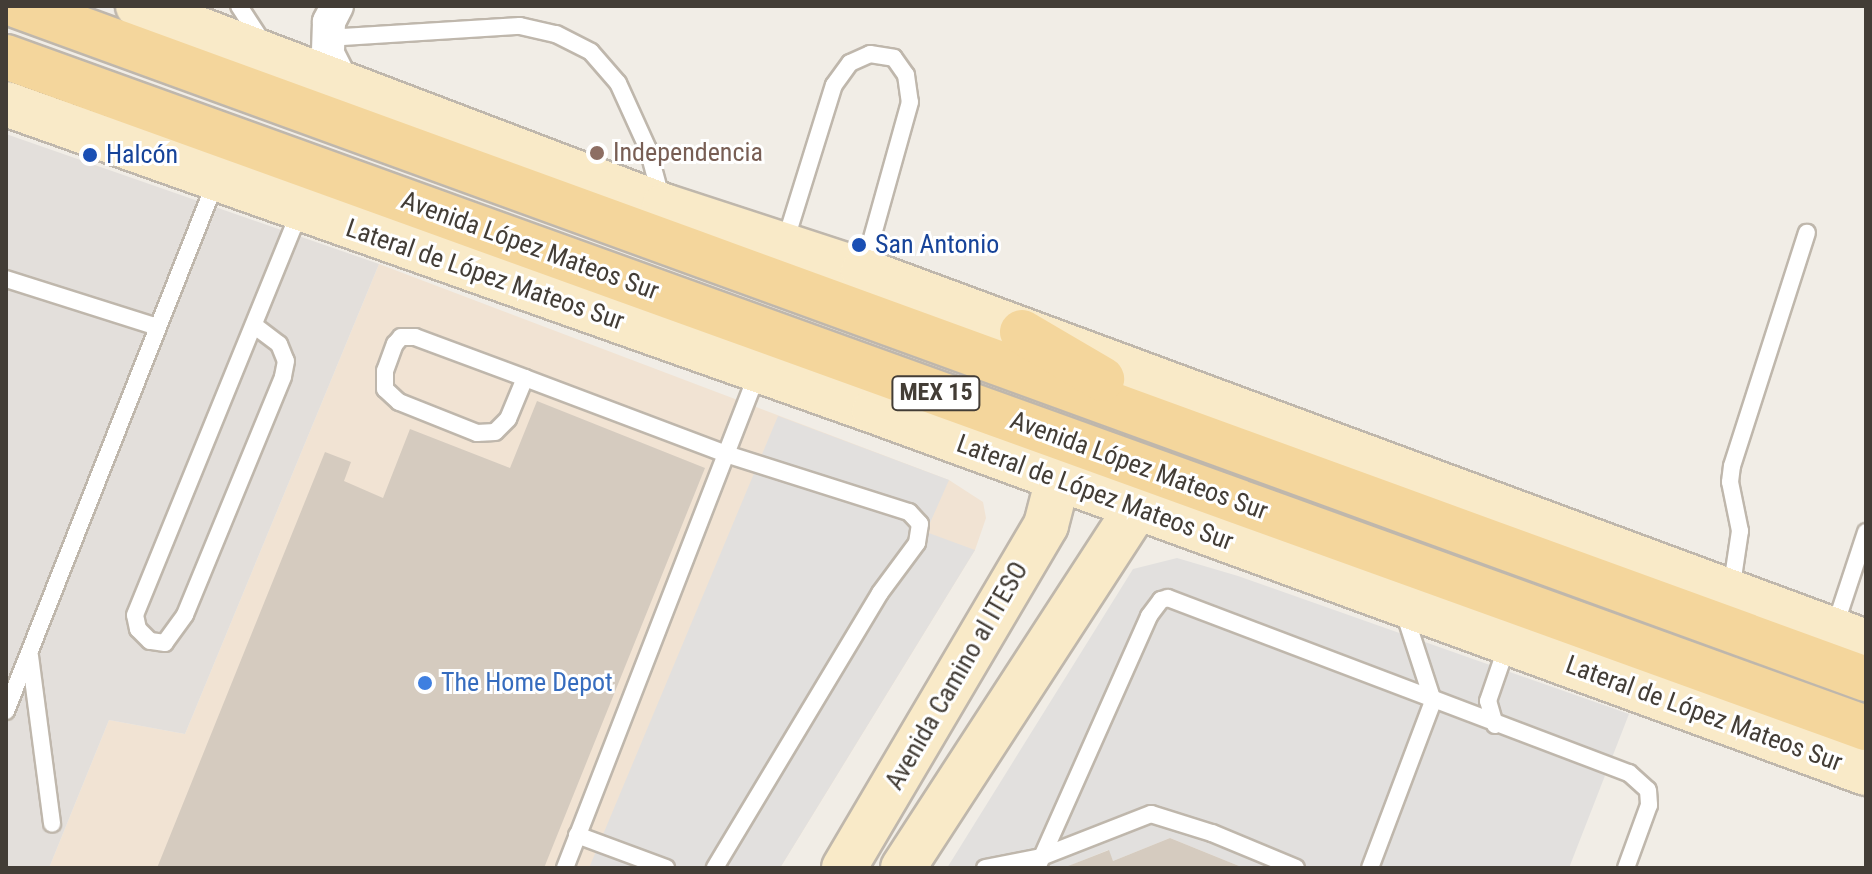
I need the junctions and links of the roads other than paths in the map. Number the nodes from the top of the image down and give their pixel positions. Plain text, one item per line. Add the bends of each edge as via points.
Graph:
1 (18, 6) edge
2 (138, 6) edge
3 (239, 6) edge
4 (337, 6) edge
5 (327, 38) junction
6 (270, 54) junction
7 (6, 57) edge
8 (343, 83) junction
9 (6, 104) edge
10 (216, 180) junction
11 (664, 206) junction
12 (300, 210) junction
13 (1807, 233) dead end
14 (785, 243) junction
15 (863, 271) junction
16 (6, 279) edge
17 (255, 326) junction
18 (157, 327) junction
19 (1022, 332) junction
20 (759, 371) junction
21 (525, 378) junction
22 (1200, 437) junction
23 (726, 454) junction
24 (1058, 479) junction
25 (1137, 508) junction
26 (1866, 532) edge
27 (1731, 592) junction
28 (1401, 604) junction
29 (1850, 636) edge
30 (1508, 643) junction
31 (29, 654) junction
32 (1866, 679) edge
33 (1433, 701) junction
34 (6, 711) edge
35 (1495, 725) junction
36 (1866, 728) edge
37 (1866, 773) edge
38 (52, 824) dead end
39 (577, 835) junction
40 (1039, 862) edge
41 (565, 868) edge
42 (666, 868) edge
43 (715, 868) edge
44 (844, 868) edge
45 (903, 868) edge
46 (985, 868) edge
47 (1296, 868) edge
48 (1370, 868) edge
49 (1626, 868) edge

1 - 22 main road, Avenida López Mateos Sur / MEX 15
2 - 6 main road
3 - 6 lane
4 - 5 street
5 - 8 street via 328,54
5 - 11 lane via 520,26 556,34 591,52 618,83 648,149
6 - 8 main road
7 - 36 main road, Avenida López Mateos Sur / MEX 15
8 - 11 main road
9 - 10 main road, Lateral de López Mateos Sur
10 - 12 main road, Lateral de López Mateos Sur
10 - 18 lane
11 - 14 main road
12 - 17 lane
12 - 20 main road, Lateral de López Mateos Sur
13 - 27 lane via 1732,466 1740,531
14 - 15 main road
14 - 15 lane via 834,85 850,63 870,54 894,58 906,75 910,102
15 - 19 main road
16 - 18 lane
17 - 17 lane via 135,615 138,629 150,641 165,643 185,615 283,377 286,361 279,344
18 - 31 lane
19 - 22 main road
19 - 27 main road
20 - 23 lane
20 - 24 main road, Lateral de López Mateos Sur
21 - 21 lane via 508,419 495,432 477,433 399,402 385,389 385,371 401,337 415,337
21 - 23 lane
22 - 32 main road, Avenida López Mateos Sur / MEX 15
23 - 39 lane
23 - 43 lane via 909,512 920,524 917,543 880,593
24 - 25 main road, Lateral de López Mateos Sur
24 - 44 main road, Avenida Camino al ITESO via 1046,525
25 - 28 main road, Lateral de López Mateos Sur
25 - 45 main road, Avenida Camino al ITESO
26 - 29 lane
27 - 29 main road
28 - 30 main road, Lateral de López Mateos Sur
28 - 33 lane
30 - 35 lane via 1488,701
30 - 37 main road, Lateral de López Mateos Sur
31 - 34 lane
31 - 38 lane
33 - 35 lane
33 - 40 lane via 1176,599 1161,600 1149,616
33 - 48 lane
35 - 49 lane via 1640,781 1648,790 1649,805
39 - 41 lane
39 - 42 lane
40 - 46 lane
40 - 47 lane via 1151,814

